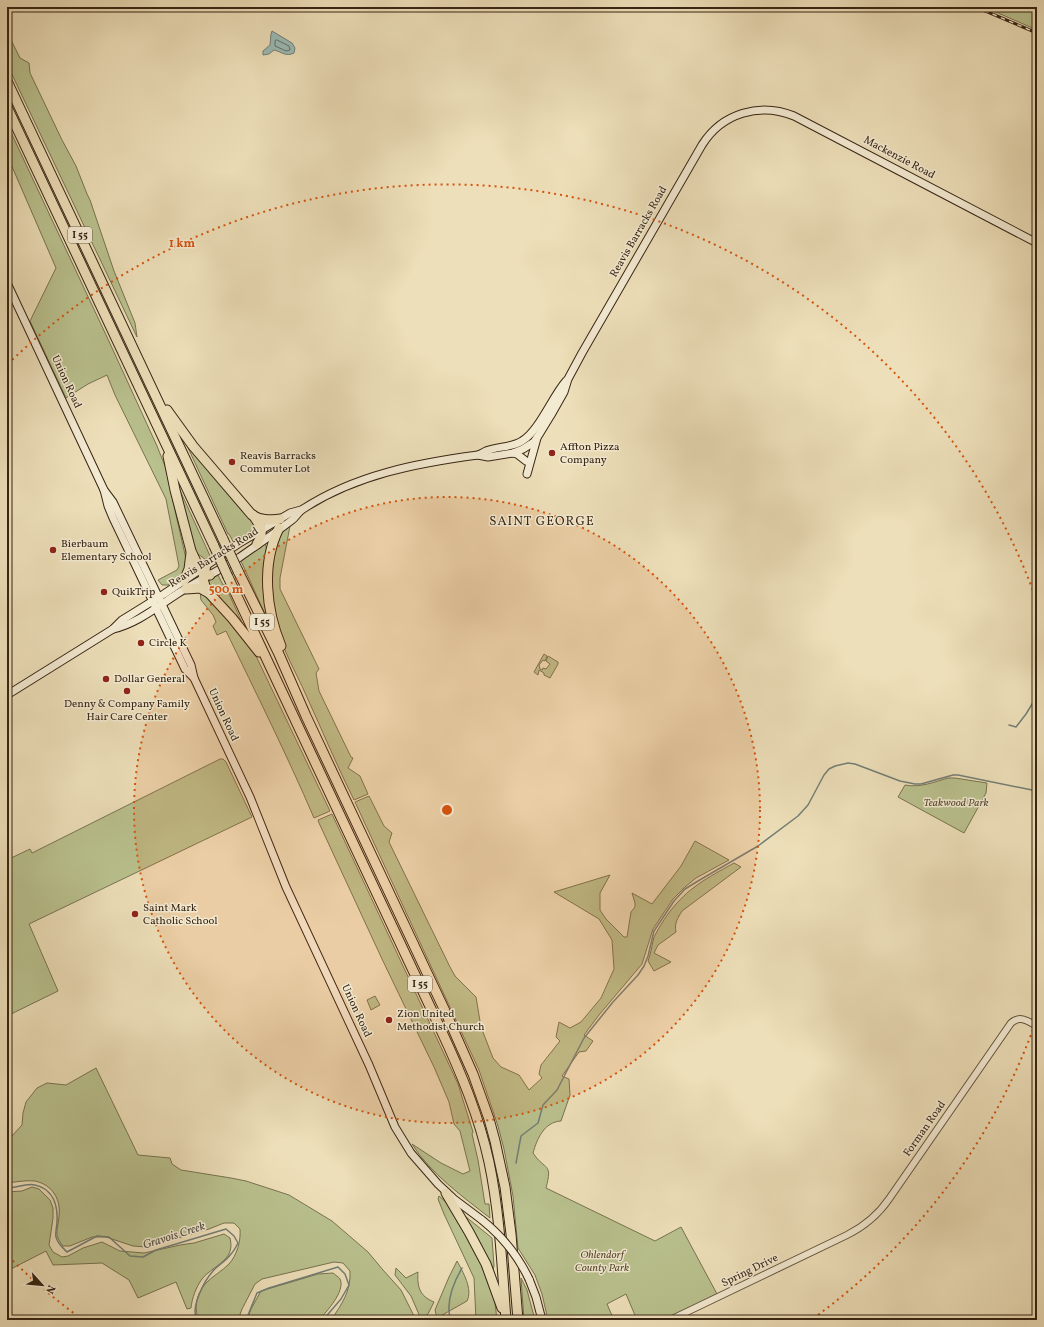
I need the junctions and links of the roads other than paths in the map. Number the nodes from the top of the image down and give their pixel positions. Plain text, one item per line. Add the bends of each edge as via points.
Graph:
1 (7, 81) edge
2 (7, 107) edge
3 (747, 111) joint
4 (1037, 243) edge
5 (7, 283) edge
6 (568, 379) junction
7 (152, 389) junction
8 (537, 438) junction
9 (166, 445) junction
10 (513, 453) junction
11 (478, 455) junction
12 (526, 461) dead end
13 (527, 474) dead end
14 (104, 490) junction
15 (301, 510) junction
16 (252, 515) junction
17 (280, 519) junction
18 (279, 528) junction
19 (260, 536) junction
20 (192, 551) junction
21 (270, 556) junction
22 (205, 573) junction
23 (153, 583) junction
24 (185, 585) junction
25 (172, 588) junction
26 (209, 593) junction
27 (158, 602) junction
28 (271, 667) junction
29 (288, 672) junction
30 (7, 695) edge
31 (1037, 1026) edge
32 (446, 1192) junction
33 (838, 1240) joint
34 (506, 1320) edge
35 (518, 1320) edge
36 (542, 1320) edge
37 (670, 1320) edge

1 - 7 highway, I 55
2 - 9 highway, I 55
3 - 4 main road, Mackenzie Road via 769,110 794,116
3 - 6 main road, Reavis Barracks Road via 725,121 705,139
5 - 14 main road, Union Road
6 - 8 main road, Reavis Barracks Road via 564,392
6 - 11 main road, Reavis Barracks Road via 528,437 516,444 487,450
7 - 16 highway via 193,446
7 - 29 highway, I 55, bridge
8 - 10 main road, Reavis Barracks Road
8 - 13 main road
9 - 20 highway
9 - 28 highway, I 55, bridge
10 - 11 main road, Reavis Barracks Road via 488,458
10 - 12 main road
11 - 15 main road, Reavis Barracks Road via 433,461 382,473 333,493
14 - 23 main road, Union Road via 113,502
14 - 27 main road, Union Road via 108,506
15 - 17 main road, Reavis Barracks Road
15 - 18 main road, Reavis Barracks Road
16 - 17 highway via 261,520
16 - 19 highway
17 - 19 main road, Reavis Barracks Road
18 - 19 main road, Reavis Barracks Road
18 - 21 highway
19 - 21 highway via 269,545
19 - 22 main road, Reavis Barracks Road
19 - 22 main road, Reavis Barracks Road
20 - 22 highway
20 - 24 highway
21 - 29 highway via 270,604
22 - 24 main road, Reavis Barracks Road
22 - 26 highway via 205,586
23 - 25 main road via 162,588
23 - 27 main road, Union Road
24 - 25 main road, Reavis Barracks Road
24 - 26 highway
24 - 27 main road, Reavis Barracks Road
25 - 27 main road, Reavis Barracks Road
26 - 28 highway
27 - 30 main road, Reavis Barracks Road via 125,627 113,629
27 - 32 main road, Union Road via 192,665 194,678 250,797 286,887 395,1127 411,1153
28 - 34 highway, I 55 via 451,1051 469,1095 483,1139 493,1184
29 - 35 highway, I 55 via 461,1046 481,1096 495,1141 505,1187
31 - 33 street, Forman Road via 1024,1019 1017,1019 1008,1026 882,1209 863,1226
32 - 34 highway via 486,1264
32 - 36 main road, Union Road, bridge via 482,1220 508,1245 529,1280
33 - 37 street, Spring Drive

